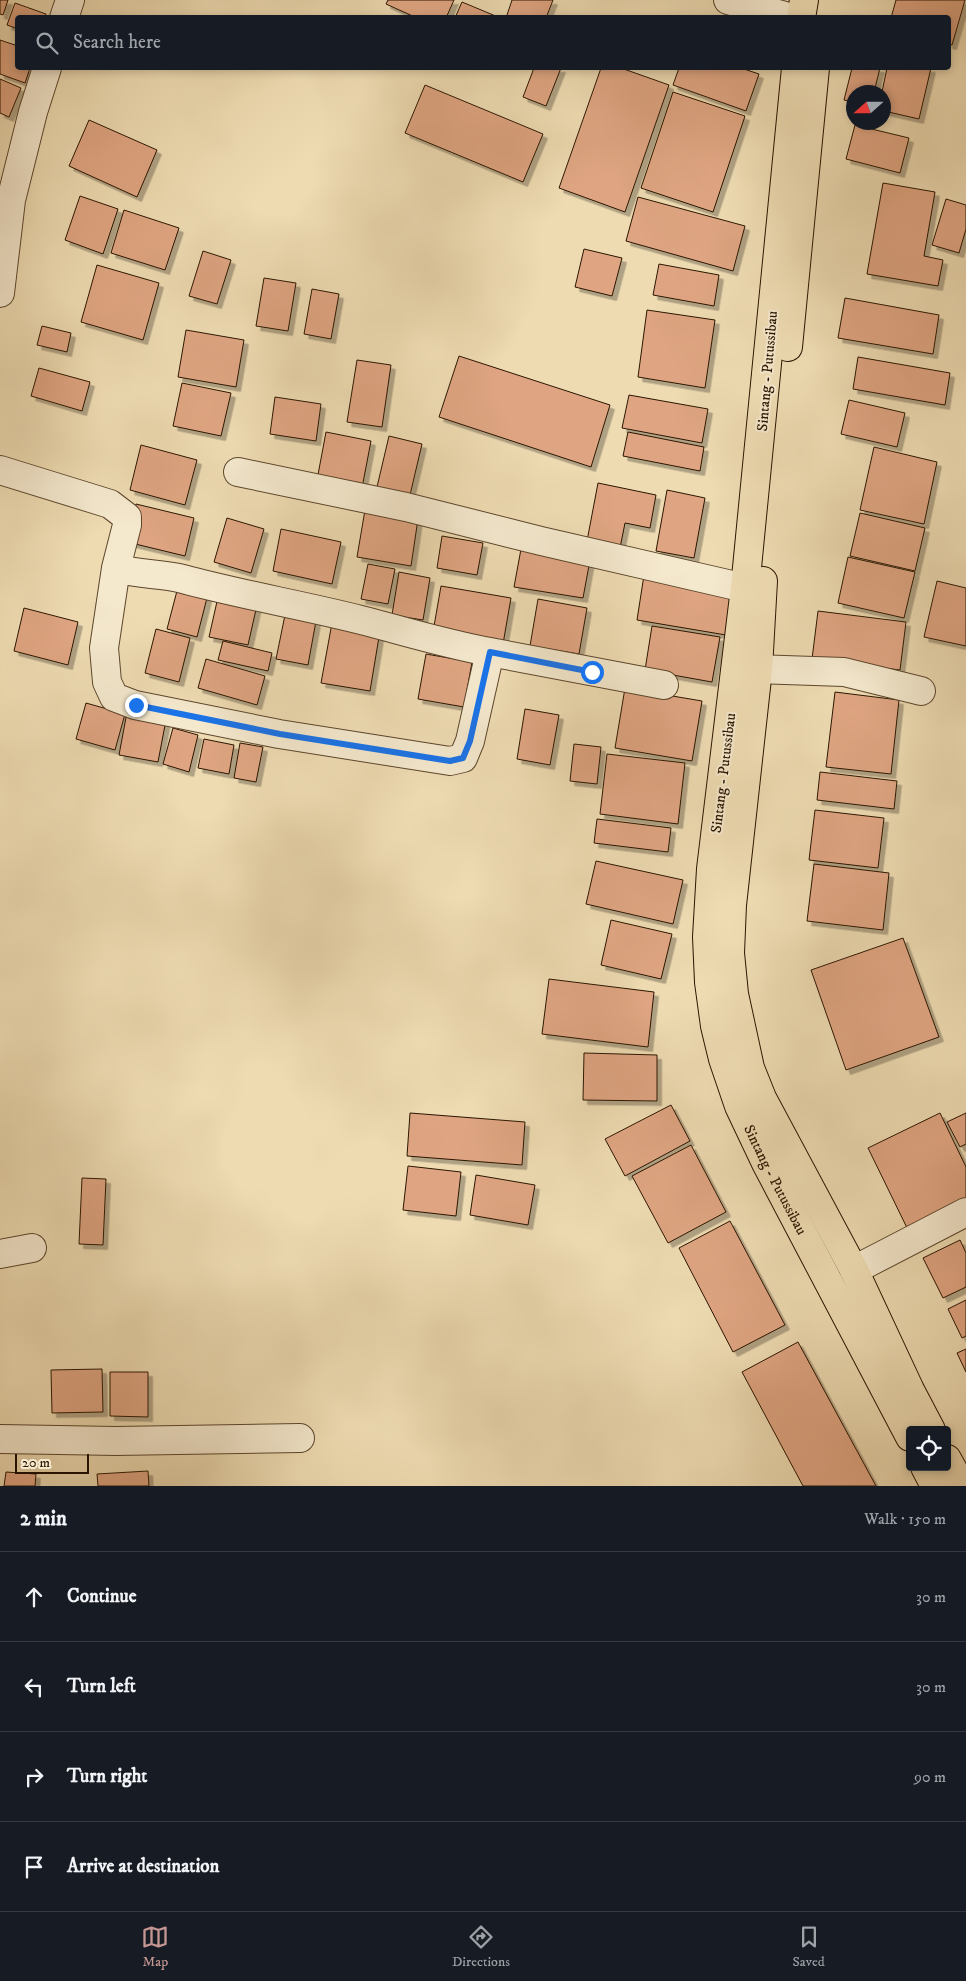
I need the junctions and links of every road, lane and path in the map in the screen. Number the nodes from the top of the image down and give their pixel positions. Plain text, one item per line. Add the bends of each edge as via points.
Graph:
1 (70, 0) edge
2 (728, 0) edge
3 (804, 0) edge
4 (822, 0) edge
5 (65, 15) edge
6 (781, 15) edge
7 (802, 15) edge
8 (820, 15) edge
9 (47, 70) edge
10 (796, 70) edge
11 (815, 70) edge
12 (0, 293) edge
13 (0, 470) edge
14 (238, 472) dead end
15 (116, 568) junction
16 (746, 588) junction
17 (490, 652) junction
18 (758, 669) junction
19 (664, 685) dead end
20 (921, 691) dead end
21 (966, 1212) edge
22 (32, 1248) dead end
23 (0, 1254) edge
24 (854, 1270) junction
25 (929, 1426) edge
26 (906, 1429) edge
27 (300, 1438) dead end
28 (0, 1439) edge
29 (951, 1466) edge
30 (927, 1471) edge
31 (935, 1486) edge
32 (962, 1486) edge

1 - 5 street
2 - 6 street
3 - 7 highway
4 - 8 highway
9 - 12 street via 11,200
10 - 16 highway, Sintang - Putussibau
11 - 18 highway, Sintang - Putussibau via 763,582
13 - 15 street via 110,504 121,511 127,517 127,525
14 - 16 street via 406,507
15 - 17 street via 176,578
15 - 17 street via 104,648 107,682 114,697 136,705 280,734 450,761 463,758 470,741
16 - 26 highway, Sintang - Putussibau via 711,869 707,937 715,1026 739,1106 762,1155
17 - 19 street
18 - 20 street via 844,672
18 - 24 highway, Sintang - Putussibau via 732,906 730,953 734,994 750,1068 762,1098
21 - 24 street
22 - 23 street
24 - 25 highway, Sintang - Putussibau
27 - 28 street
29 - 32 highway
30 - 31 highway

